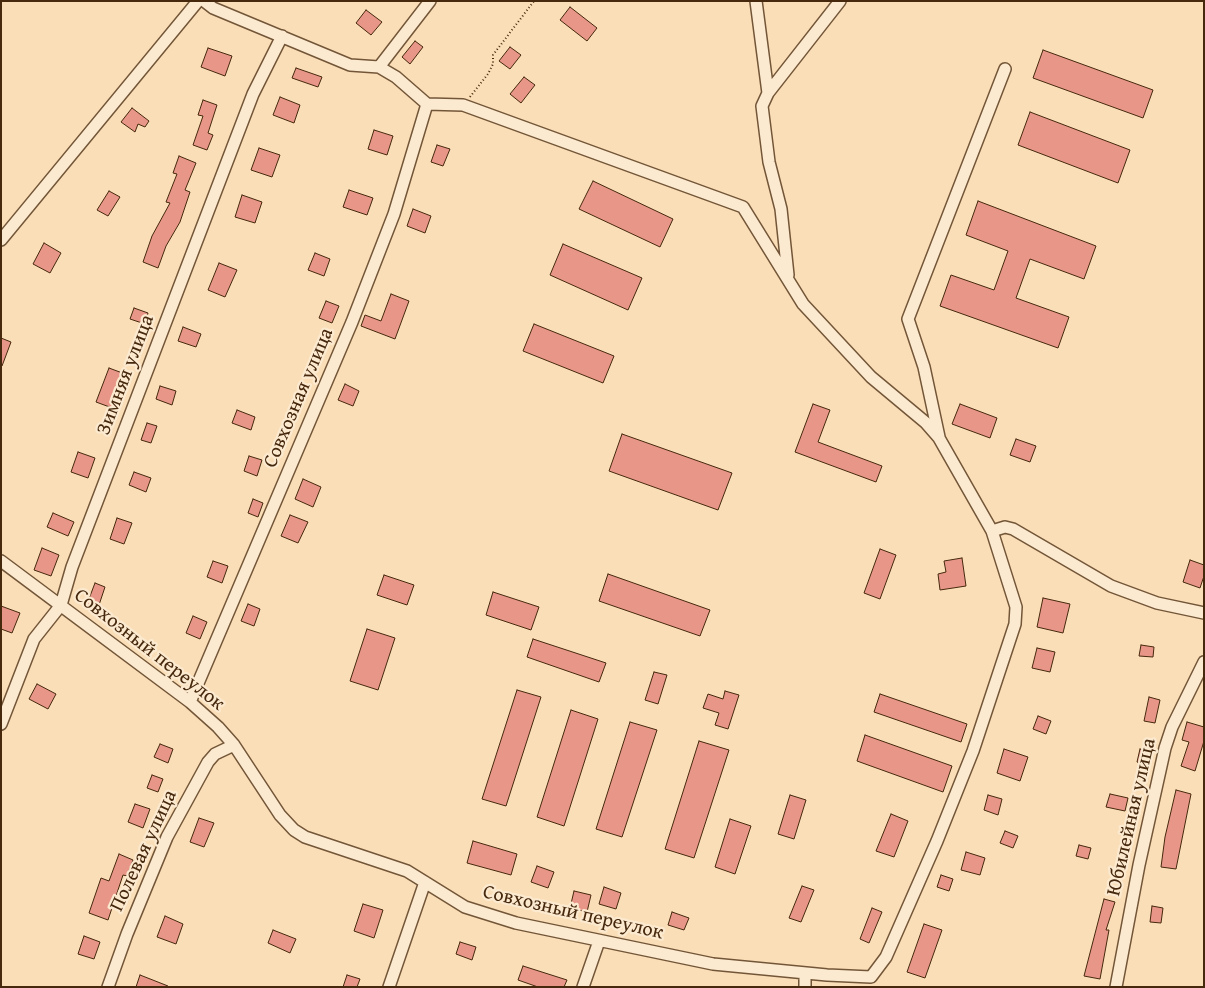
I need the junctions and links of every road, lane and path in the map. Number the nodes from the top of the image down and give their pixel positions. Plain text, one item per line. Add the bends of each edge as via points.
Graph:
1 (198, 1) edge
2 (204, 1) edge
3 (430, 1) edge
4 (534, 1) edge
5 (756, 1) edge
6 (840, 1) edge
7 (282, 36) junction
8 (379, 67) junction
9 (1005, 69) dead end
10 (768, 93) junction
11 (428, 104) junction
12 (464, 105) junction
13 (1, 240) edge
14 (788, 279) junction
15 (939, 438) junction
16 (992, 531) junction
17 (1, 561) edge
18 (61, 606) junction
19 (1204, 613) edge
20 (1204, 662) edge
21 (190, 702) junction
22 (1, 724) edge
23 (234, 745) junction
24 (425, 882) junction
25 (599, 941) junction
26 (805, 972) junction
27 (108, 987) edge
28 (389, 987) edge
29 (583, 987) edge
30 (805, 987) edge
31 (1116, 987) edge

1 - 13 street
2 - 7 street via 213,8
3 - 8 street
4 - 12 path via 493,55 488,74
5 - 10 street
6 - 10 street
7 - 8 street via 350,65
7 - 18 street, Зимняя улица via 253,94 76,557
8 - 11 street
9 - 15 street via 908,319 924,367
10 - 14 street via 762,106 769,162 781,209
11 - 12 street
11 - 21 street, Совхозная улица via 394,214 355,313
12 - 14 street via 743,207
14 - 15 street via 803,304 836,341
15 - 16 street
16 - 19 street via 1005,527 1014,529 1111,586 1157,603
16 - 26 street, Совхозный переулок via 1016,607 1015,624 973,751 938,841 886,956 871,977
17 - 18 street, Совхозный переулок
18 - 21 street, Совхозный переулок
18 - 22 street, Зимняя улица via 34,639
20 - 31 street, Юбилейная улица via 1165,748
21 - 23 street, Совхозный переулок
23 - 24 street, Совхозный переулок via 280,815 294,830 305,837 406,871
23 - 27 street, Полевая улица via 215,754 208,762 167,837
24 - 25 street, Совхозный переулок via 464,907 516,923
24 - 28 street
25 - 26 street, Совхозный переулок via 713,964
25 - 29 street
26 - 30 street

